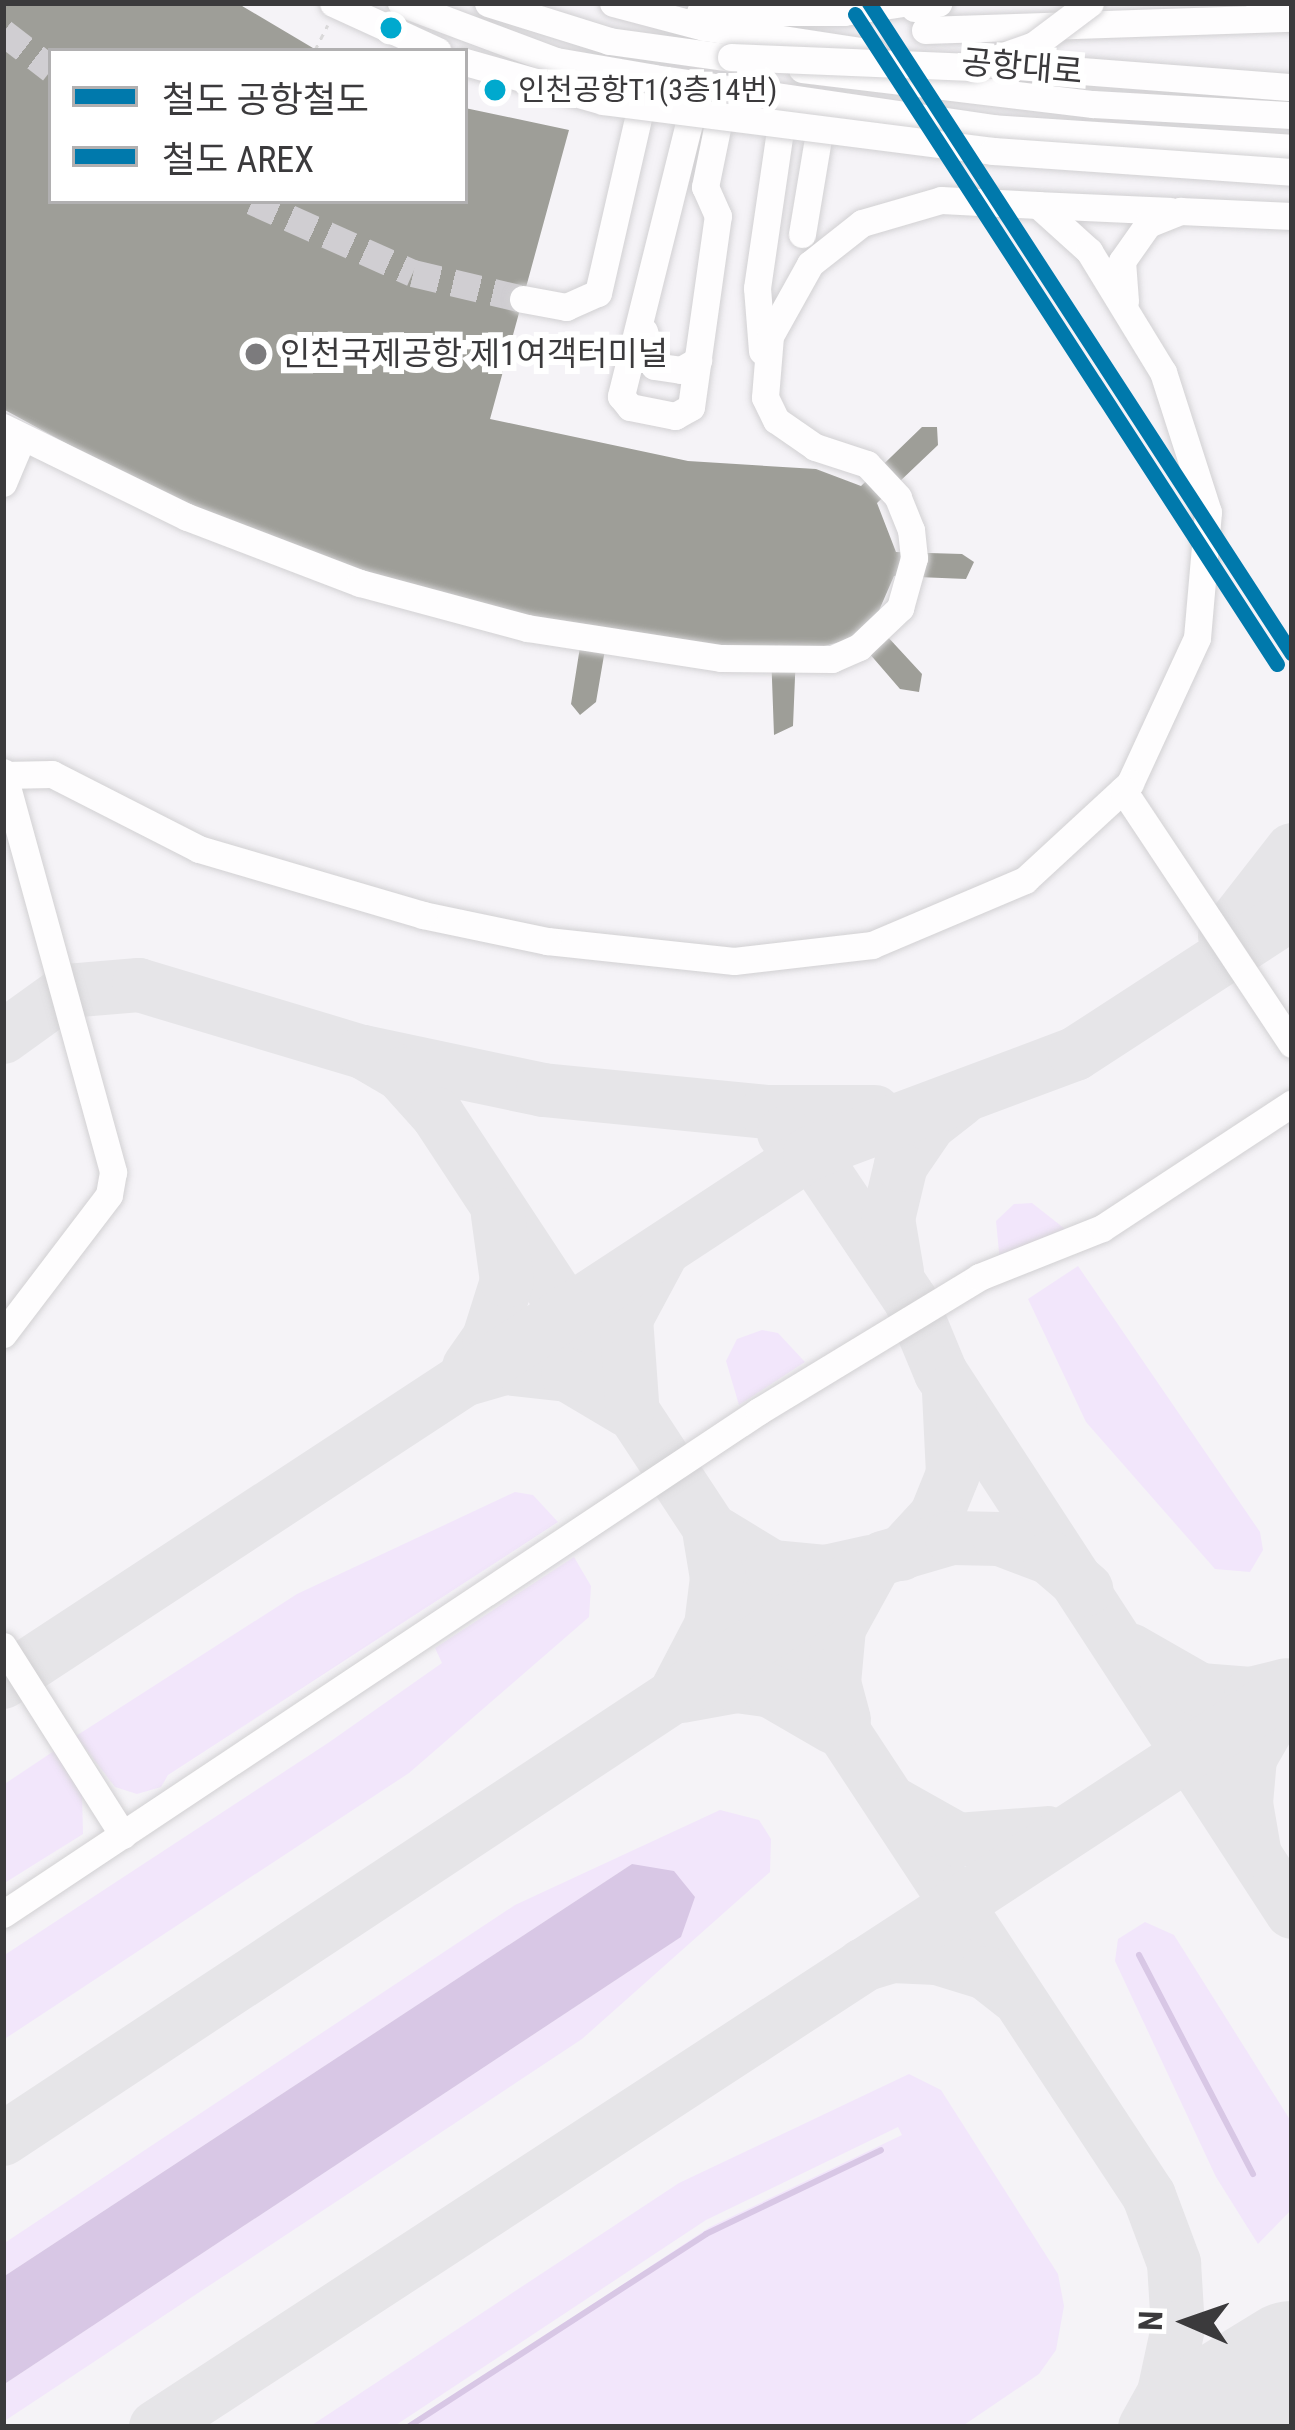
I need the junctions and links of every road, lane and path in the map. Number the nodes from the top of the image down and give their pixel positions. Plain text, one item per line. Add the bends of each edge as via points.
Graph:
1 (333, 3) edge
2 (401, 3) edge
3 (488, 3) edge
4 (1090, 3) edge
5 (1259, 3) edge
6 (1292, 3) edge
7 (621, 6) edge
8 (920, 11) edge
9 (1292, 18) edge
10 (431, 48) edge
11 (731, 57) junction
12 (468, 63) edge
13 (648, 77) junction
14 (1292, 87) edge
15 (784, 99) junction
16 (824, 105) junction
17 (706, 113) junction
18 (1292, 115) edge
19 (1292, 148) edge
20 (1292, 172) edge
21 (1038, 206) junction
22 (1180, 212) junction
23 (1292, 216) edge
24 (768, 221) junction
25 (802, 234) junction
26 (827, 248) junction
27 (523, 299) tunnel mouth
28 (1127, 311) junction
29 (644, 327) junction
30 (698, 360) junction
31 (763, 365) junction
32 (13, 432) edge
33 (3, 483) edge
34 (4, 774) edge
35 (1123, 790) junction
36 (1292, 1044) edge
37 (1292, 1103) edge
38 (3, 1334) edge
39 (3, 1646) edge
40 (123, 1835) junction
41 (3, 1914) edge

1 - 10 street, bridge
2 - 13 street via 556,61
3 - 11 street via 609,41
4 - 11 street, bridge via 1034,45 972,68
5 - 6 street
7 - 8 street
7 - 14 street, 공항대로 via 872,53
8 - 9 street
11 - 18 street, bridge via 869,81
12 - 17 street, bridge via 603,101
13 - 15 street
13 - 27 street via 598,293 566,307
15 - 16 street
15 - 24 street
16 - 19 street via 992,128
16 - 25 street
17 - 20 street, bridge via 993,151
17 - 29 street
17 - 30 street via 705,187 718,212
21 - 22 street
21 - 26 street via 941,200 862,223
21 - 28 street via 1089,251
22 - 23 street
22 - 28 street via 1148,224 1132,241 1121,274
24 - 25 street
24 - 31 street via 758,288
25 - 26 street
26 - 31 street via 787,298
28 - 35 street via 1182,413 1208,512 1197,638
29 - 30 street via 650,364 681,370
29 - 30 street via 621,396 630,407 685,414
31 - 32 street via 776,420 814,447 867,464 898,497 911,530 914,558 900,608 859,647 832,659 721,658 527,628 361,584 187,517
32 - 33 street
34 - 35 street via 52,773 79,782 199,849 423,915 547,941 734,961 872,945 992,900 1051,860
34 - 38 street via 113,1172 109,1195
35 - 36 street
37 - 40 street via 1102,1228 1010,1260 759,1411
39 - 40 street
40 - 41 street

